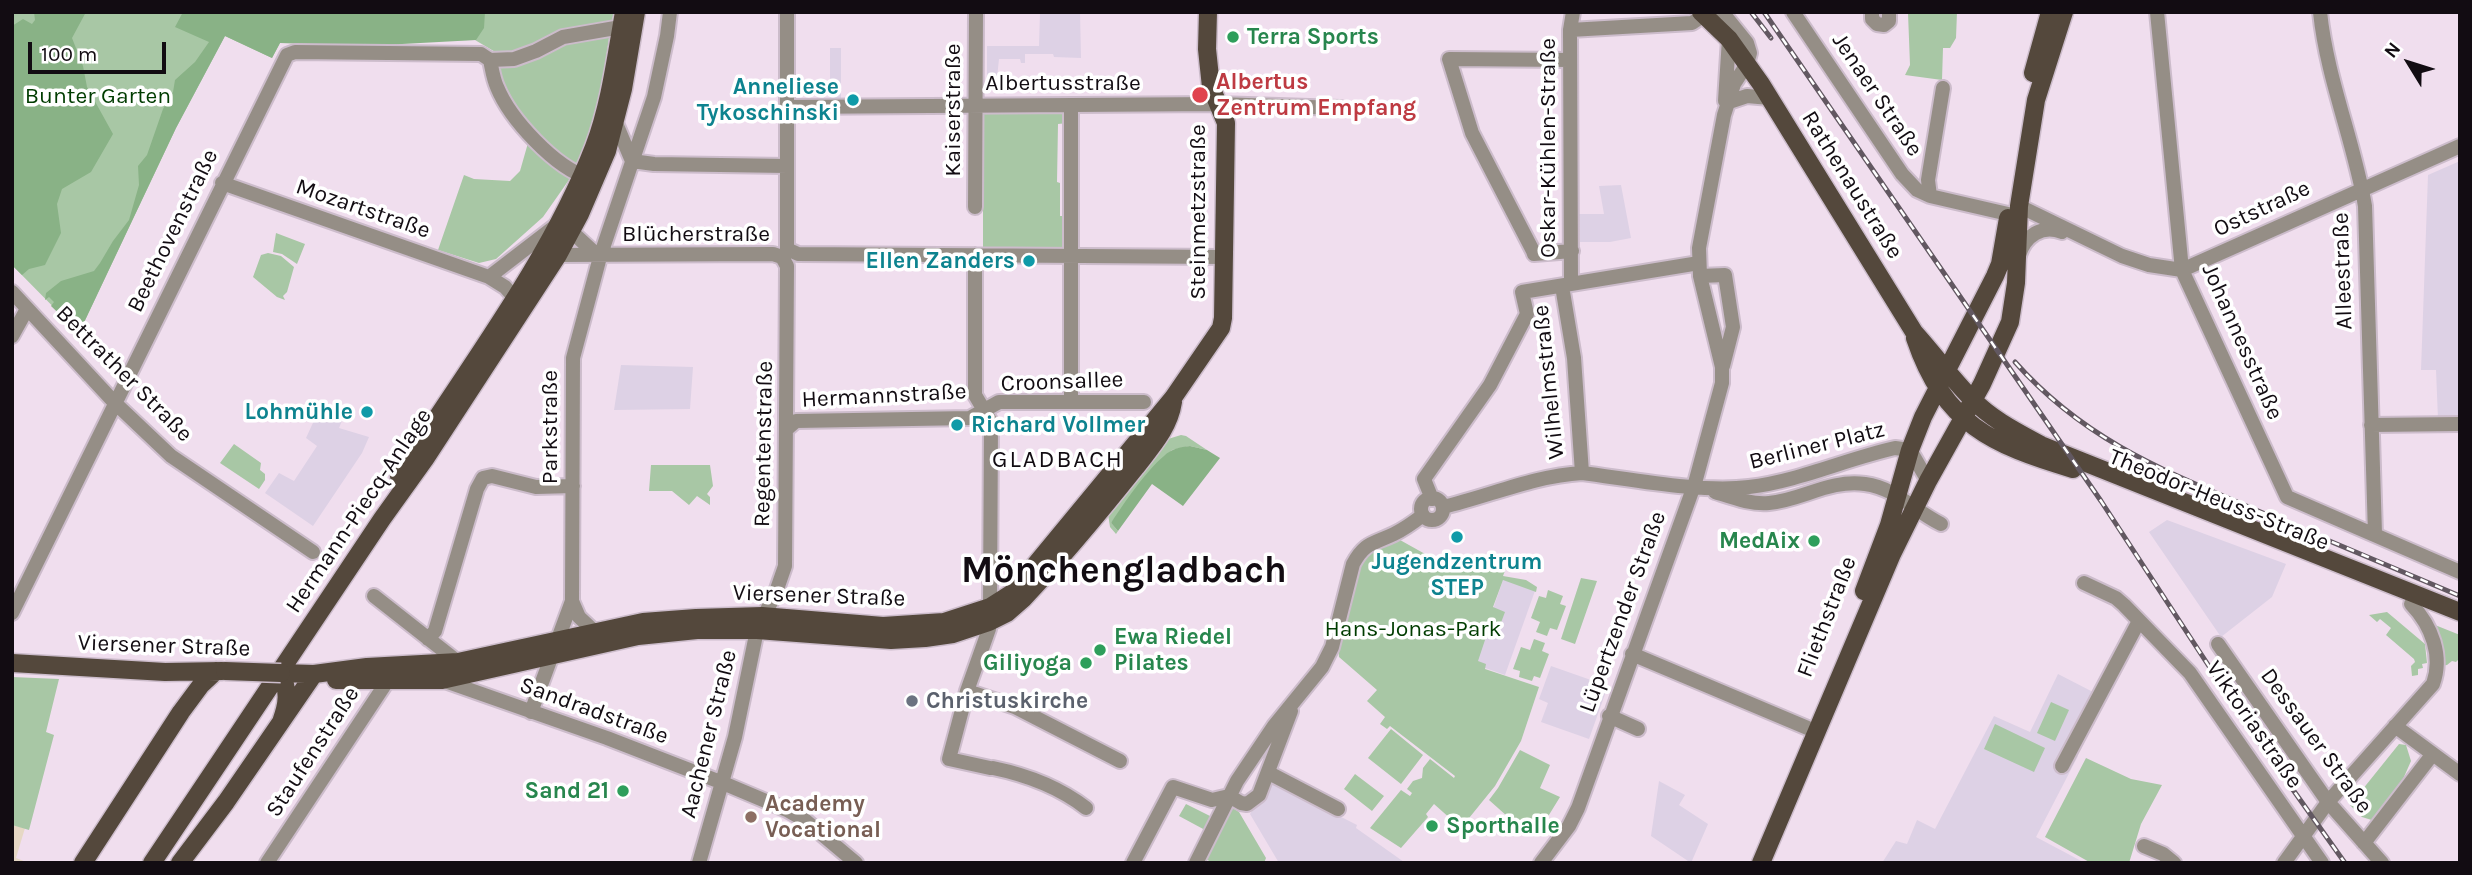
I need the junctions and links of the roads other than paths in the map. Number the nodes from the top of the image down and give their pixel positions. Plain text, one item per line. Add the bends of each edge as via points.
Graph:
1 (636, 12) edge
2 (670, 12) edge
3 (787, 12) edge
4 (976, 12) edge
5 (1208, 12) edge
6 (1573, 12) edge
7 (1793, 12) edge
8 (1872, 12) edge
9 (1889, 12) edge
10 (2050, 12) edge
11 (2064, 12) edge
12 (2157, 12) edge
13 (2320, 12) edge
14 (1709, 13) edge
15 (622, 19) edge
16 (1570, 30) junction
17 (1729, 39) junction
18 (490, 60) junction
19 (1570, 60) junction
20 (1747, 64) junction
21 (1943, 88) dead end
22 (1770, 98) junction
23 (1217, 104) junction
24 (1071, 106) junction
25 (786, 107) junction
26 (976, 107) junction
27 (1340, 108) dead end
28 (1727, 108) junction
29 (615, 121) junction
30 (2460, 146) edge
31 (632, 161) junction
32 (787, 166) junction
33 (584, 182) junction
34 (222, 183) junction
35 (2362, 188) junction
36 (1930, 196) junction
37 (975, 207) dead end
38 (2014, 210) junction
39 (565, 228) junction
40 (2081, 237) junction
41 (1572, 251) junction
42 (975, 255) junction
43 (558, 256) junction
44 (1070, 256) junction
45 (600, 257) junction
46 (1224, 257) junction
47 (2017, 264) junction
48 (787, 266) joint
49 (1699, 269) junction
50 (2182, 270) junction
51 (489, 277) junction
52 (1567, 285) junction
53 (12, 292) edge
54 (515, 298) junction
55 (27, 309) junction
56 (515, 322) junction
57 (12, 336) edge
58 (1958, 347) junction
59 (1722, 367) junction
60 (1942, 377) junction
61 (1958, 383) junction
62 (1173, 398) joint
63 (1949, 401) junction
64 (1973, 401) junction
65 (114, 402) junction
66 (1071, 402) junction
67 (1144, 402) dead end
68 (984, 410) junction
69 (1963, 419) junction
70 (2460, 424) edge
71 (2371, 425) junction
72 (788, 428) junction
73 (1952, 437) junction
74 (1910, 450) junction
75 (1582, 473) junction
76 (1928, 481) junction
77 (573, 486) junction
78 (1694, 486) junction
79 (1898, 495) junction
80 (1437, 503) junction
81 (1914, 507) junction
82 (1941, 524) dead end
83 (2375, 534) junction
84 (313, 552) dead end
85 (2460, 572) edge
86 (2084, 583) dead end
87 (374, 596) dead end
88 (572, 601) junction
89 (2411, 604) junction
90 (2460, 612) edge
91 (12, 613) edge
92 (990, 615) junction
93 (2139, 621) junction
94 (759, 623) junction
95 (2460, 624) edge
96 (594, 631) junction
97 (428, 639) junction
98 (2218, 644) dead end
99 (556, 648) junction
100 (1632, 654) junction
101 (458, 662) junction
102 (12, 663) edge
103 (221, 671) junction
104 (165, 673) junction
105 (281, 673) junction
106 (314, 674) junction
107 (392, 674) junction
108 (442, 680) junction
109 (967, 691) junction
110 (1295, 702) junction
111 (181, 712) junction
112 (531, 712) junction
113 (1609, 716) junction
114 (281, 722) junction
115 (2395, 726) junction
116 (1639, 729) dead end
117 (1810, 729) junction
118 (2432, 755) junction
119 (1120, 761) dead end
120 (2062, 766) dead end
121 (1269, 773) junction
122 (2460, 774) edge
123 (723, 783) junction
124 (1229, 796) junction
125 (2328, 802) junction
126 (1086, 808) dead end
127 (1338, 809) dead end
128 (2304, 837) junction
129 (2364, 843) junction
130 (2144, 846) dead end
131 (1547, 861) edge
132 (83, 863) edge
133 (142, 863) edge
134 (152, 863) edge
135 (180, 863) edge
136 (267, 863) edge
137 (699, 863) edge
138 (856, 863) edge
139 (1133, 863) edge
140 (1196, 863) edge
141 (1751, 863) edge
142 (1761, 863) edge
143 (2174, 863) edge
144 (2284, 863) edge
145 (2322, 863) edge
146 (2382, 863) edge

1 - 29 main road
2 - 31 street, Parkstraße via 654,97
3 - 25 street
4 - 26 street, Kaiserstraße
5 - 23 main road, Steinmetzstraße via 1207,50
6 - 16 street, Oskar-Kühlen-Straße
7 - 36 street, Jenaer Straße via 1902,174
8 - 9 street via 1872,19 1884,25
10 - 38 main road via 2026,101
11 - 38 main road via 2036,100
12 - 50 street, Johannesstraße
13 - 35 street, Alleestraße via 2335,91
14 - 16 street via 1692,23
14 - 17 main road, Rathenaustraße
14 - 20 street, Rathenaustraße via 1749,48
15 - 18 street, Beethovenstraße via 563,37 514,59
15 - 33 main road via 607,101
16 - 19 street, Oskar-Kühlen-Straße
17 - 20 main road, Rathenaustraße
17 - 28 street
18 - 33 street via 496,85 516,117
18 - 34 street, Beethovenstraße via 481,54 291,53 282,61
19 - 41 street, Oskar-Kühlen-Straße
19 - 41 street via 1449,59 1472,133 1534,254
20 - 22 main road, Rathenaustraße
20 - 28 street, Lüpertzender Straße
21 - 36 street, Jenaer Straße via 1928,180
22 - 28 street via 1747,96
22 - 60 main road, Rathenaustraße
23 - 24 street, Albertusstraße
23 - 27 street, Albertusstraße
23 - 46 main road, Steinmetzstraße via 1226,123
24 - 26 street, Albertusstraße
24 - 44 street
25 - 26 street, Albertusstraße
25 - 32 street
26 - 37 street, Kaiserstraße
28 - 49 street, Lüpertzender Straße via 1703,224
29 - 31 street
29 - 33 main road
30 - 35 street, Oststraße
31 - 32 street
31 - 45 street, Parkstraße
32 - 42 street via 787,249 798,254
33 - 39 main road, Hermann-Piecq-Anlage
34 - 51 street, Mozartstraße
34 - 65 street, Beethovenstraße
35 - 50 street, Oststraße
35 - 71 street, Alleestraße
36 - 38 street, Jenaer Straße
38 - 40 street
38 - 47 main road, Fliethstraße
38 - 58 main road, Fliethstraße via 2000,264
39 - 43 main road, Hermann-Piecq-Anlage
39 - 45 street, Blücherstraße
39 - 51 street
39 - 54 main road, Hermann-Piecq-Anlage
40 - 47 street via 2043,229 2028,239
40 - 50 street via 2149,265
41 - 52 street, Oskar-Kühlen-Straße
42 - 44 street
42 - 68 street via 975,395
43 - 45 street, Blücherstraße
43 - 56 main road, Hermann-Piecq-Anlage
44 - 46 street
44 - 66 street
45 - 48 street, Blücherstraße via 773,254 782,257
45 - 77 street, Parkstraße via 573,358
46 - 62 main road, Steinmetzstraße via 1221,328
47 - 64 main road, Fliethstraße via 2010,322
48 - 72 street, Regentenstraße
49 - 52 street
49 - 59 street, Lüpertzender Straße
49 - 59 street, Lüpertzender Straße via 1725,275 1733,327
50 - 83 street, Johannesstraße via 2287,497
51 - 54 street, Mozartstraße
52 - 75 street, Wilhelmstraße
52 - 80 street via 1522,292 1527,314 1490,385 1424,479
53 - 55 street, Bettrather Straße
54 - 56 main road via 519,308
54 - 133 main road, Hermann-Piecq-Anlage
55 - 57 street
55 - 65 street, Bettrather Straße
56 - 134 main road, Hermann-Piecq-Anlage
58 - 60 main road, Fliethstraße
58 - 61 main road
59 - 78 street, Lüpertzender Straße via 1720,393
60 - 61 main road, Rathenaustraße
60 - 63 main road
60 - 74 main road, Fliethstraße
61 - 64 main road, Rathenaustraße
61 - 69 main road
62 - 92 main road, Viersener Straße via 1034,569
63 - 69 main road
63 - 73 main road
64 - 69 main road, Fliethstraße
64 - 90 main road, Theodor-Heuss-Straße via 2041,445
65 - 84 street, Bettrather Straße via 171,456
65 - 91 street, Beethovenstraße
66 - 67 street, Croonsallee
66 - 68 street, Croonsallee via 999,402
68 - 72 street, Hermannstraße via 970,418 796,421
68 - 92 street via 991,422
69 - 73 main road, Fliethstraße
69 - 89 main road, Theodor-Heuss-Straße via 2006,447 2092,475
70 - 71 street
71 - 83 street, Alleestraße
72 - 94 street, Regentenstraße via 785,566
73 - 76 main road, Fliethstraße
74 - 76 street
74 - 78 street, Berliner Platz via 1891,449 1770,484
74 - 79 main road, Fliethstraße
75 - 78 street
75 - 80 street
76 - 81 main road, Fliethstraße
77 - 88 street, Parkstraße
77 - 97 street via 536,487 483,478 435,631
78 - 79 street, Berliner Platz via 1768,504 1840,484 1874,486
78 - 100 street, Lüpertzender Straße
79 - 81 street
79 - 117 main road, Fliethstraße
80 - 110 street via 1423,505 1423,516 1372,542 1359,554 1332,647
81 - 82 street
81 - 142 main road, Fliethstraße
83 - 85 street, Johannesstraße
86 - 93 street, Viktoriastraße via 2116,598
87 - 97 street
88 - 96 street via 579,617
88 - 99 street, Parkstraße
89 - 95 main road, Theodor-Heuss-Straße
89 - 115 street via 2433,640 2437,673 2433,684
92 - 94 main road, Viersener Straße via 953,634 891,640
92 - 109 street
93 - 120 street
93 - 128 street, Viktoriastraße via 2190,673
94 - 96 main road, Viersener Straße via 725,616
94 - 99 main road, Viersener Straße
94 - 123 street, Aachener Straße
96 - 99 main road, Viersener Straße
97 - 101 street
98 - 125 street, Dessauer Straße
99 - 101 main road, Viersener Straße
99 - 108 main road, Viersener Straße
99 - 112 street, Parkstraße
100 - 113 street, Lüpertzender Straße
100 - 117 street
101 - 107 main road, Viersener Straße
102 - 104 main road, Viersener Straße
103 - 104 main road, Viersener Straße
103 - 105 main road, Viersener Straße, bridge
103 - 111 main road via 201,685
104 - 111 main road via 183,689
105 - 106 main road, Viersener Straße
105 - 114 main road via 288,689
106 - 107 main road, Viersener Straße via 326,680
106 - 114 main road
107 - 108 main road, Viersener Straße
107 - 136 street, Staufenstraße
108 - 112 street, Sandradstraße
109 - 119 street via 1015,707
109 - 126 street via 949,759 1035,780
110 - 121 street
110 - 124 street
111 - 132 main road
112 - 123 street, Sandradstraße
113 - 116 street
113 - 131 street, Lüpertzender Straße via 1578,808
114 - 135 main road
115 - 118 street
115 - 125 street
117 - 141 main road, Fliethstraße
118 - 122 street
118 - 129 street
121 - 124 street via 1253,801 1241,803
121 - 127 street
123 - 137 street, Aachener Straße
123 - 138 street, Sandradstraße via 806,821
124 - 139 street via 1212,800 1172,787
124 - 140 street
125 - 128 street
125 - 129 street, Dessauer Straße
128 - 144 street
128 - 145 street, Viktoriastraße
129 - 146 street, Dessauer Straße
130 - 143 street

